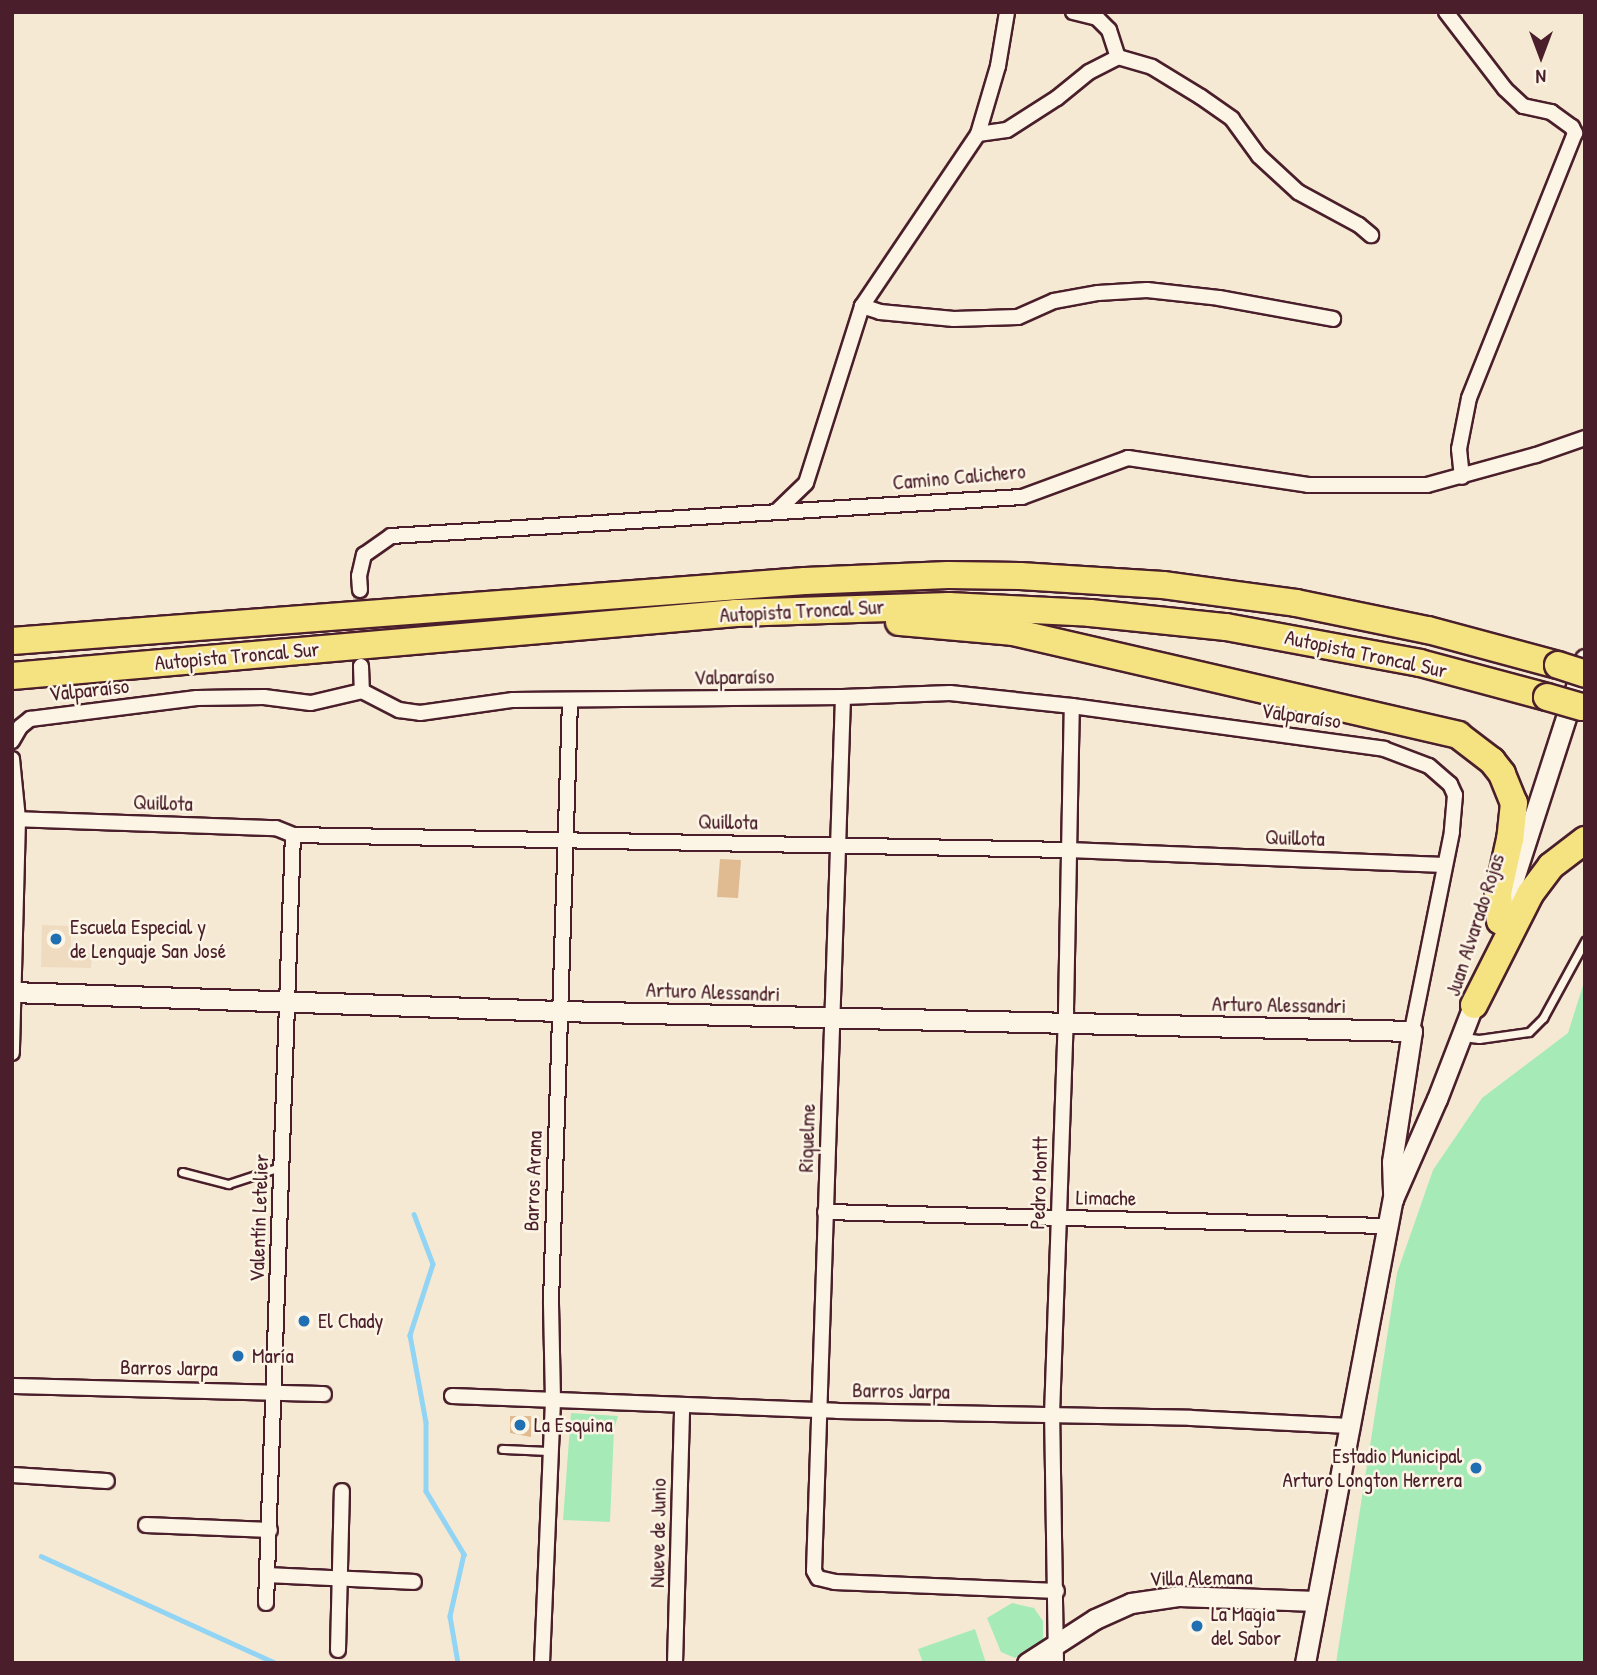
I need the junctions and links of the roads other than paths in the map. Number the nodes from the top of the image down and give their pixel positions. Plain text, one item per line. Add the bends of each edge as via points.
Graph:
1 (1007, 12) edge
2 (1073, 12) edge
3 (1446, 12) edge
4 (1118, 57) junction
5 (978, 134) junction
6 (1371, 235) dead end
7 (862, 306) junction
8 (1333, 319) dead end
9 (1585, 438) edge
10 (1462, 477) junction
11 (777, 511) junction
12 (360, 590) tunnel mouth
13 (666, 619) junction
14 (12, 641) edge
15 (1585, 659) edge
16 (362, 666) tunnel mouth
17 (1585, 674) edge
18 (12, 676) edge
19 (362, 691) junction
20 (843, 697) junction
21 (570, 700) junction
22 (1072, 706) junction
23 (1583, 707) edge
24 (12, 741) edge
25 (12, 759) edge
26 (1455, 795) joint
27 (15, 819) edge
28 (293, 835) junction
29 (1585, 840) edge
30 (564, 841) junction
31 (838, 846) junction
32 (1069, 850) junction
33 (1444, 865) junction
34 (1500, 921) junction
35 (1585, 941) edge
36 (13, 992) edge
37 (289, 1002) junction
38 (1474, 1005) junction
39 (559, 1011) junction
40 (832, 1018) junction
41 (1065, 1024) junction
42 (1412, 1031) junction
43 (1461, 1037) junction
44 (12, 1053) edge
45 (281, 1167) junction
46 (182, 1172) dead end
47 (1393, 1199) junction
48 (825, 1212) junction
49 (1058, 1218) junction
50 (1387, 1226) junction
51 (12, 1385) edge
52 (274, 1392) junction
53 (324, 1394) dead end
54 (452, 1396) dead end
55 (553, 1400) junction
56 (682, 1405) junction
57 (821, 1410) junction
58 (1052, 1415) junction
59 (1349, 1426) junction
60 (502, 1449) dead end
61 (551, 1451) junction
62 (12, 1475) edge
63 (107, 1481) dead end
64 (342, 1492) dead end
65 (146, 1525) dead end
66 (270, 1530) junction
67 (268, 1575) junction
68 (341, 1578) junction
69 (414, 1582) dead end
70 (1057, 1591) junction
71 (1316, 1601) junction
72 (266, 1602) dead end
73 (338, 1650) dead end
74 (1056, 1654) edge
75 (542, 1663) edge
76 (675, 1663) edge
77 (1027, 1663) edge
78 (1306, 1663) edge

1 - 5 street via 998,66
2 - 4 street via 1097,18 1109,30
3 - 10 street via 1523,106 1551,112 1575,133 1469,398 1458,449
4 - 5 street via 1006,130
4 - 6 street via 1152,67 1201,97 1232,119 1259,156 1298,192
5 - 7 street
7 - 8 street via 954,319 1018,317 1054,301 1147,290
7 - 11 street via 806,483
9 - 10 street, Camino Calichero
10 - 11 street, Camino Calichero via 1427,485 1308,485 1128,458 1022,497
11 - 12 street, Camino Calichero via 391,536 364,555
13 - 18 highway, Autopista Troncal Sur
13 - 23 highway, Autopista Troncal Sur, bridge via 878,606 1090,612 1317,642 1420,663
13 - 34 highway via 909,622 1013,632 1451,733 1492,761 1514,803 1498,893
14 - 17 highway, Autopista Troncal Sur, bridge via 805,581 1008,576 1163,586 1296,603 1428,630
15 - 34 main road, Juan Alvarado Rojas
16 - 19 street
19 - 21 street, Valparaíso via 399,709 420,713 513,701
19 - 24 street, Valparaíso via 311,703 264,696 197,698 74,712 30,719
20 - 21 street, Valparaíso
20 - 22 street, Valparaíso via 950,693
20 - 31 street, Riquelme
21 - 30 street, Barros Arana
22 - 26 street, Valparaíso via 1384,749 1429,766 1450,784
22 - 32 street, Pedro Montt
25 - 27 street
26 - 33 street, Juan Alvarado Rojas
27 - 28 street, Quillota via 276,828
27 - 36 street
28 - 30 street, Quillota
28 - 37 street, Valentín Letelier
29 - 38 highway via 1551,866 1530,894
30 - 31 street, Quillota
30 - 39 street, Barros Arana
31 - 32 street, Quillota
31 - 40 street, Riquelme
32 - 33 street, Quillota
32 - 41 street, Pedro Montt
33 - 42 street, Juan Alvarado Rojas
34 - 38 main road, Juan Alvarado Rojas
35 - 43 lane via 1543,1018 1529,1032 1479,1040
36 - 37 main road, Arturo Alessandri
36 - 44 street
37 - 39 main road, Arturo Alessandri
37 - 45 street, Valentín Letelier
38 - 43 main road, Juan Alvarado Rojas
39 - 40 main road, Arturo Alessandri
39 - 55 street, Barros Arana via 551,1302
40 - 41 main road, Arturo Alessandri
40 - 48 street, Riquelme
41 - 42 main road, Arturo Alessandri
41 - 49 street, Pedro Montt
42 - 47 main road, Juan Alvarado Rojas via 1392,1162
43 - 47 main road, Juan Alvarado Rojas
45 - 46 lane via 228,1184
45 - 52 street, Valentín Letelier
47 - 50 main road, Juan Alvarado Rojas
48 - 49 street, Limache
48 - 57 street, Riquelme
49 - 50 street, Limache
49 - 58 street, Pedro Montt
50 - 59 main road, Juan Alvarado Rojas
51 - 52 street, Barros Jarpa
52 - 53 street, Barros Jarpa
52 - 66 street, Valentín Letelier
54 - 55 street, Barros Jarpa
55 - 56 street, Barros Jarpa
55 - 61 street, Barros Arana
56 - 57 street, Barros Jarpa
56 - 76 street, Nueve de Junio
57 - 58 street, Barros Jarpa
57 - 70 street, Riquelme via 814,1571 818,1578
58 - 59 street, Barros Jarpa
58 - 70 street, Pedro Montt
59 - 71 main road, Juan Alvarado Rojas
60 - 61 lane
61 - 75 street, Barros Arana
62 - 63 street
64 - 68 street
65 - 66 street
66 - 67 street, Valentín Letelier
67 - 68 street
67 - 72 street, Valentín Letelier
68 - 69 street
68 - 73 street
70 - 74 street, Pedro Montt
71 - 74 main road, Villa Alemana via 1179,1596 1131,1603 1103,1615
71 - 78 main road, Juan Alvarado Rojas
74 - 77 main road, Villa Alemana

